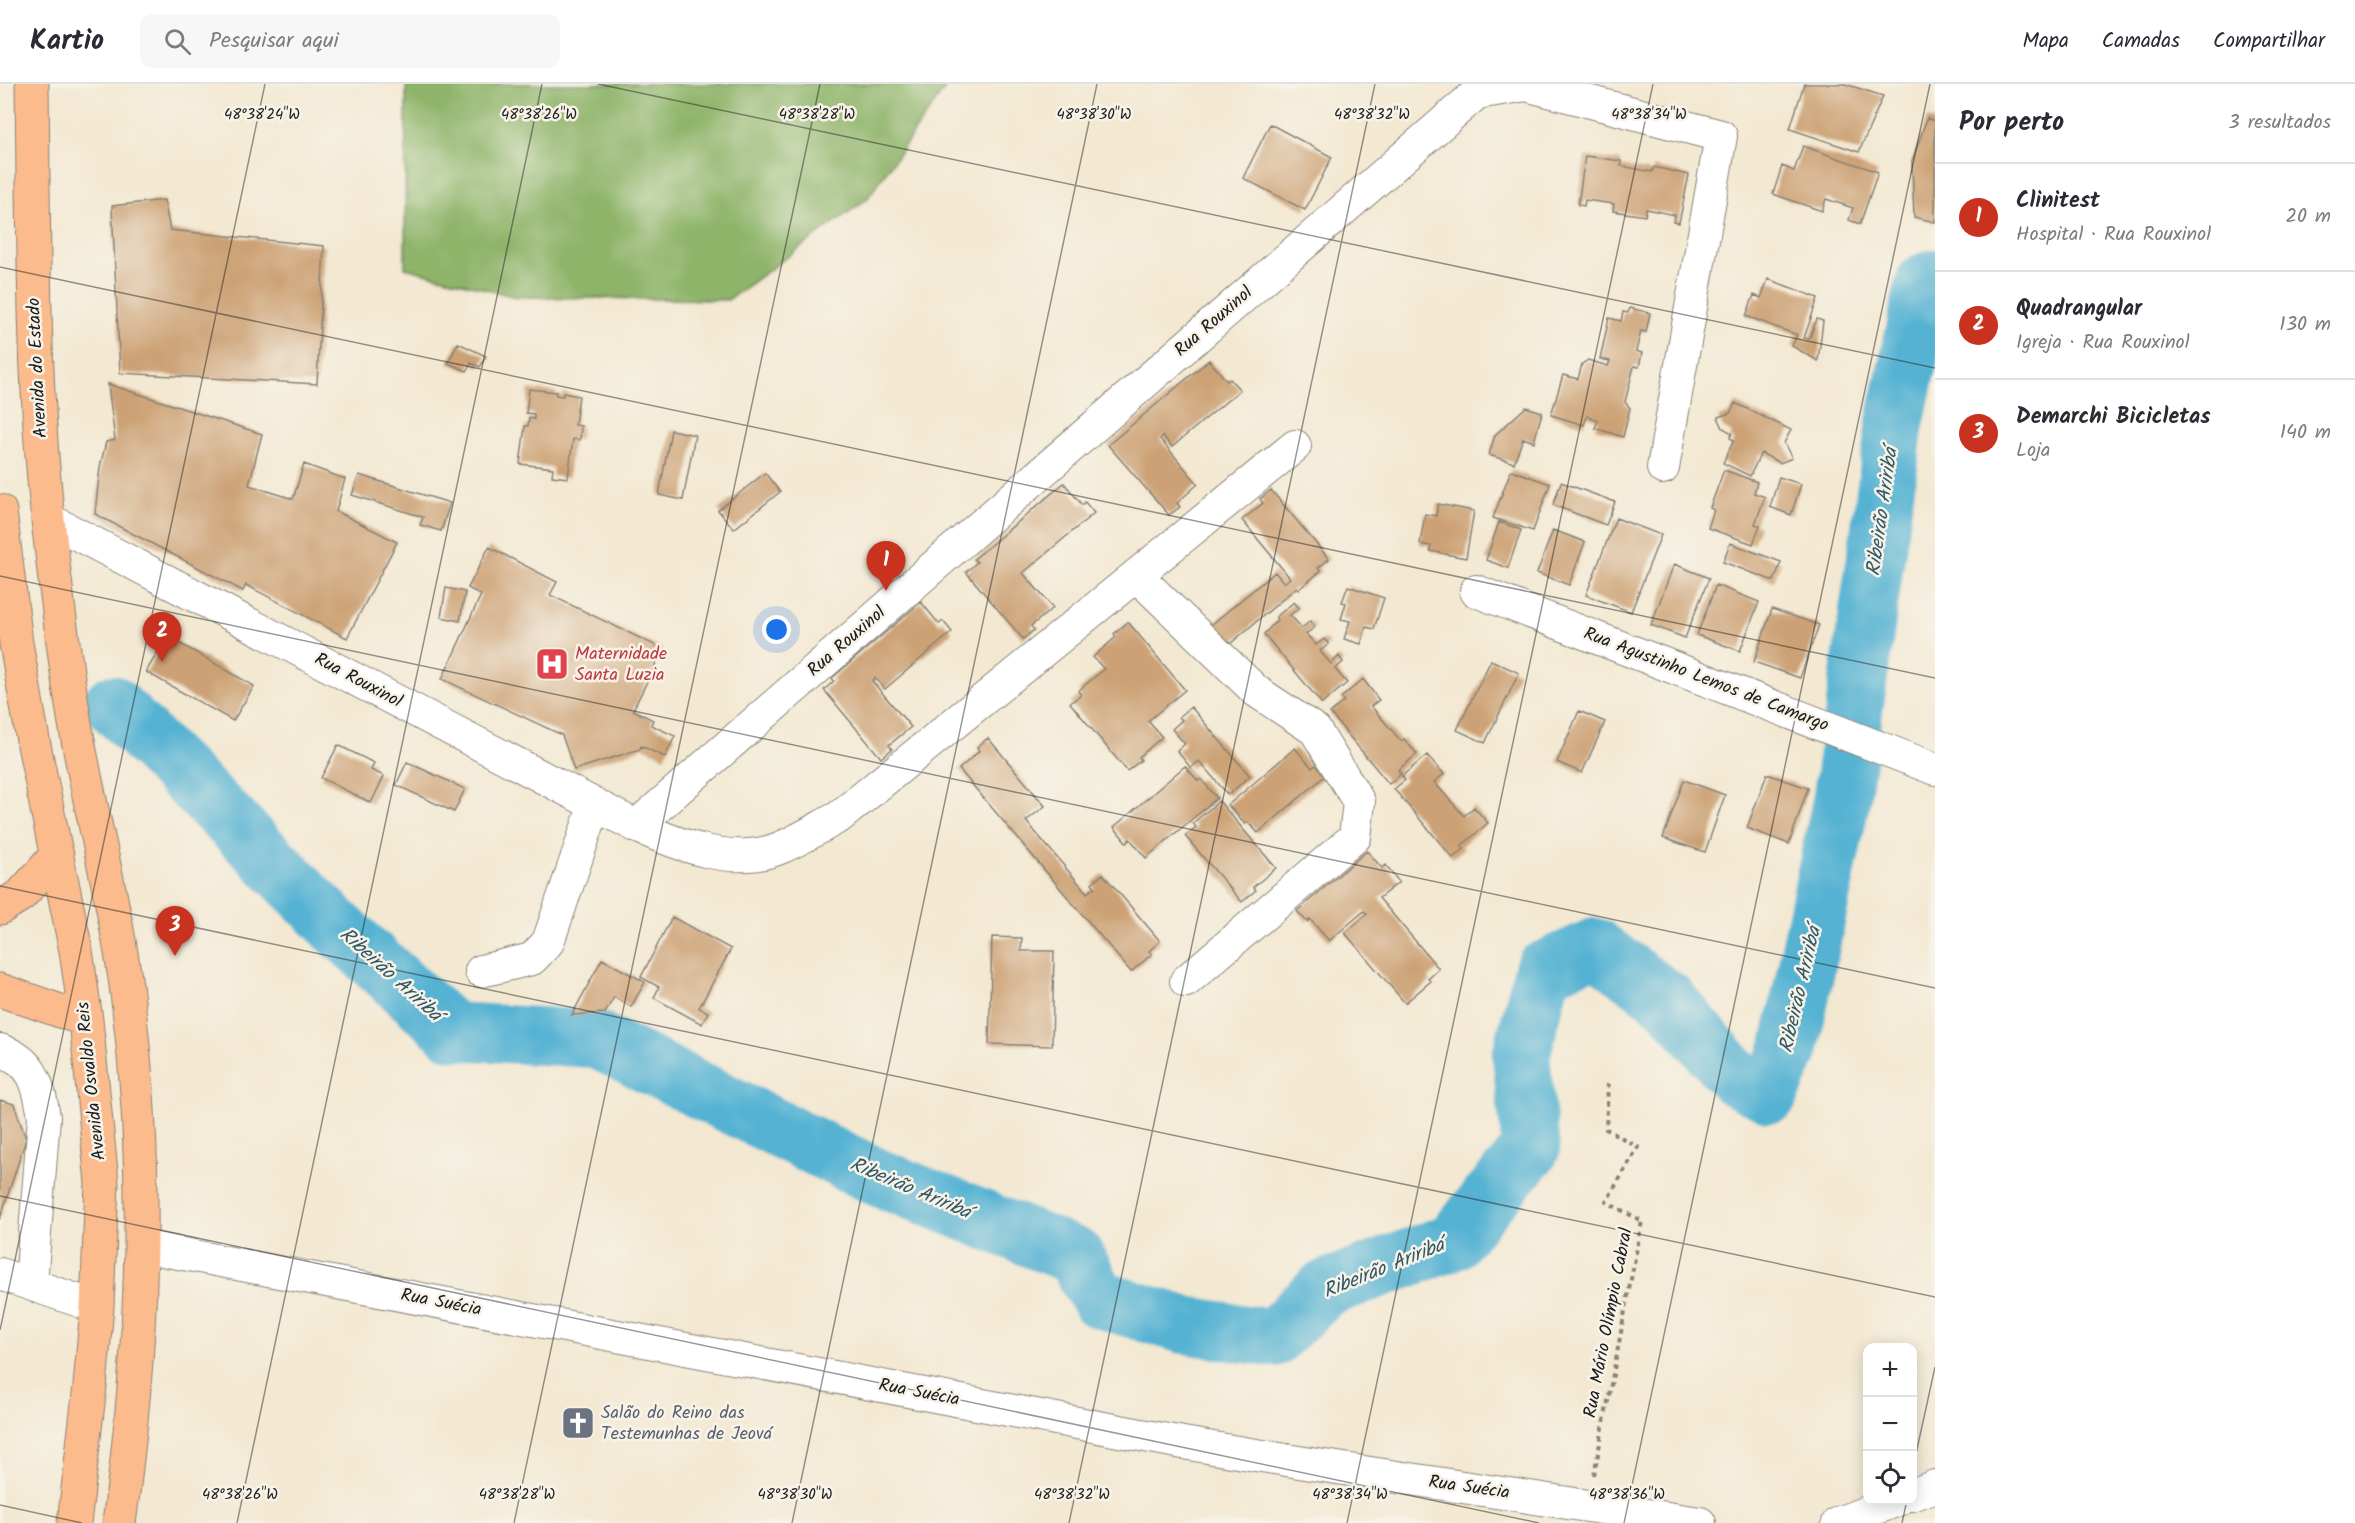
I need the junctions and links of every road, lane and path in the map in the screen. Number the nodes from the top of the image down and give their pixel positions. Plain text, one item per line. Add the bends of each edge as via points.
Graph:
1 (32, 84) edge
2 (1295, 446) dead end
3 (1663, 468) dead end
4 (0, 511) edge
5 (48, 519) junction
6 (1136, 575) junction
7 (1476, 591) dead end
8 (1935, 769) edge
9 (595, 804) junction
10 (636, 826) junction
11 (57, 855) junction
12 (0, 908) edge
13 (481, 971) dead end
14 (1186, 981) dead end
15 (0, 990) edge
16 (87, 1020) junction
17 (0, 1050) edge
18 (1608, 1084) dead end
19 (141, 1246) junction
20 (0, 1274) edge
21 (31, 1284) junction
22 (97, 1307) junction
23 (1935, 1486) edge
24 (1917, 1493) edge
25 (1885, 1505) edge
26 (1588, 1506) junction
27 (74, 1523) edge
28 (118, 1523) edge
29 (1700, 1523) edge
30 (1838, 1523) edge

1 - 5 main road, Avenida do Estado via 35,330
2 - 6 street
3 - 10 street, Rua Rouxinol via 1722,136 1526,85 1477,93
4 - 11 main road, Avenida Osvaldo Reis via 16,643
5 - 9 street, Rua Rouxinol
5 - 19 main road, Avenida do Estado via 76,730 128,998 142,1185
6 - 10 street via 838,817 781,848 758,855 698,849
6 - 14 street via 1256,691 1315,730 1359,802 1355,837
7 - 8 street, Rua Agustinho Lemos de Camargo
9 - 10 street, Rua Rouxinol
9 - 13 street via 548,942 532,959
11 - 12 main road via 21,895
11 - 16 main road, Avenida Osvaldo Reis
15 - 16 main road
16 - 22 main road, Avenida Osvaldo Reis via 102,1183
17 - 21 street via 31,1070 44,1117
18 - 26 path, Rua Mário Olímpio Cabral via 1606,1129 1638,1147 1606,1202 1642,1221
19 - 26 street, Rua Suécia via 1182,1443
19 - 28 main road via 135,1392
20 - 21 street
21 - 22 street
22 - 27 main road, Avenida Osvaldo Reis
23 - 24 street
25 - 30 street
26 - 29 street, Rua Suécia

